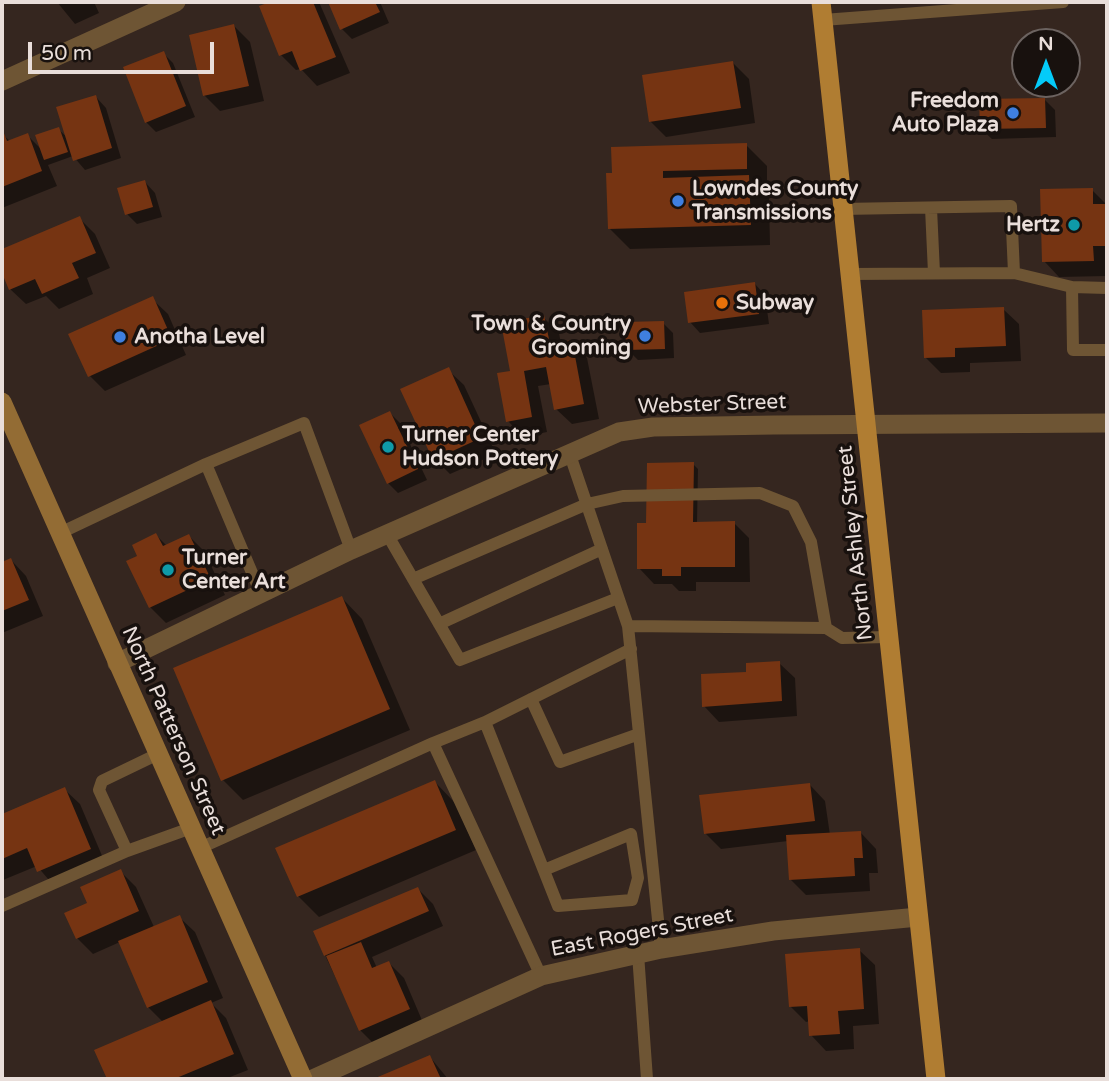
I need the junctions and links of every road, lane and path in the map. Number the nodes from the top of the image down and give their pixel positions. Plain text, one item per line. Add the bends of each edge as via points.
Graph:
1 (176, 2) edge
2 (1063, 2) edge
3 (982, 5) edge
4 (914, 8) edge
5 (822, 11) edge
6 (2, 81) edge
7 (931, 208) junction
8 (842, 209) junction
9 (934, 273) junction
10 (1014, 273) junction
11 (849, 274) junction
12 (1072, 287) junction
13 (1107, 288) edge
14 (1107, 350) edge
15 (2, 402) edge
16 (1107, 424) edge
17 (866, 426) junction
18 (569, 452) junction
19 (206, 464) junction
20 (587, 505) junction
21 (60, 533) junction
22 (387, 534) junction
23 (602, 549) junction
24 (351, 550) junction
25 (413, 579) junction
26 (261, 594) junction
27 (618, 598) junction
28 (439, 624) junction
29 (628, 626) junction
30 (826, 628) junction
31 (888, 636) junction
32 (631, 649) junction
33 (117, 663) junction
34 (531, 699) junction
35 (485, 722) junction
36 (639, 734) junction
37 (433, 743) junction
38 (158, 754) junction
39 (191, 828) junction
40 (200, 848) junction
41 (127, 851) junction
42 (544, 870) junction
43 (2, 906) edge
44 (918, 917) junction
45 (661, 949) junction
46 (638, 954) junction
47 (541, 976) junction
48 (303, 1079) edge
49 (313, 1079) edge
50 (647, 1079) edge
51 (936, 1079) edge

1 - 6 street
2 - 3 lane
3 - 4 lane
4 - 5 lane
5 - 8 main road, North Ashley Street
7 - 8 lane
7 - 9 lane
7 - 10 lane via 1011,206
8 - 11 main road, North Ashley Street
9 - 10 lane
9 - 11 lane
10 - 12 lane
11 - 17 main road, North Ashley Street
12 - 13 lane
12 - 14 lane via 1073,351
15 - 21 main road, North Patterson Street
16 - 17 street, Webster Street
17 - 18 street, Webster Street via 653,427 619,432
17 - 31 main road, North Ashley Street
18 - 20 lane
18 - 22 street, Webster Street
19 - 21 lane
19 - 24 lane via 304,423
19 - 26 lane
20 - 23 lane
20 - 25 lane
20 - 30 lane via 623,496 760,493 793,506 811,542
21 - 33 main road, North Patterson Street
22 - 24 street, Webster Street
22 - 25 lane
23 - 27 lane
23 - 28 lane
24 - 26 street, Webster Street
25 - 28 lane
26 - 33 street, Webster Street
27 - 28 lane via 460,660
27 - 29 lane
29 - 30 lane
29 - 32 lane
30 - 31 lane via 842,638
31 - 44 main road, North Ashley Street
32 - 34 lane
32 - 36 lane
33 - 38 main road, North Patterson Street
34 - 35 lane
34 - 36 lane via 560,762
35 - 37 lane
35 - 42 lane
36 - 45 lane
37 - 40 lane
37 - 47 lane
38 - 39 main road, North Patterson Street
38 - 41 lane via 102,781 99,790
39 - 40 main road, North Patterson Street
39 - 41 lane
40 - 48 main road, North Patterson Street
41 - 43 lane
42 - 42 lane via 558,906 632,900 638,878 631,834
44 - 45 street, East Rogers Street via 773,931
44 - 51 main road, North Ashley Street
45 - 46 street, East Rogers Street
46 - 47 street, East Rogers Street
46 - 50 lane
47 - 49 street, East Rogers Street

